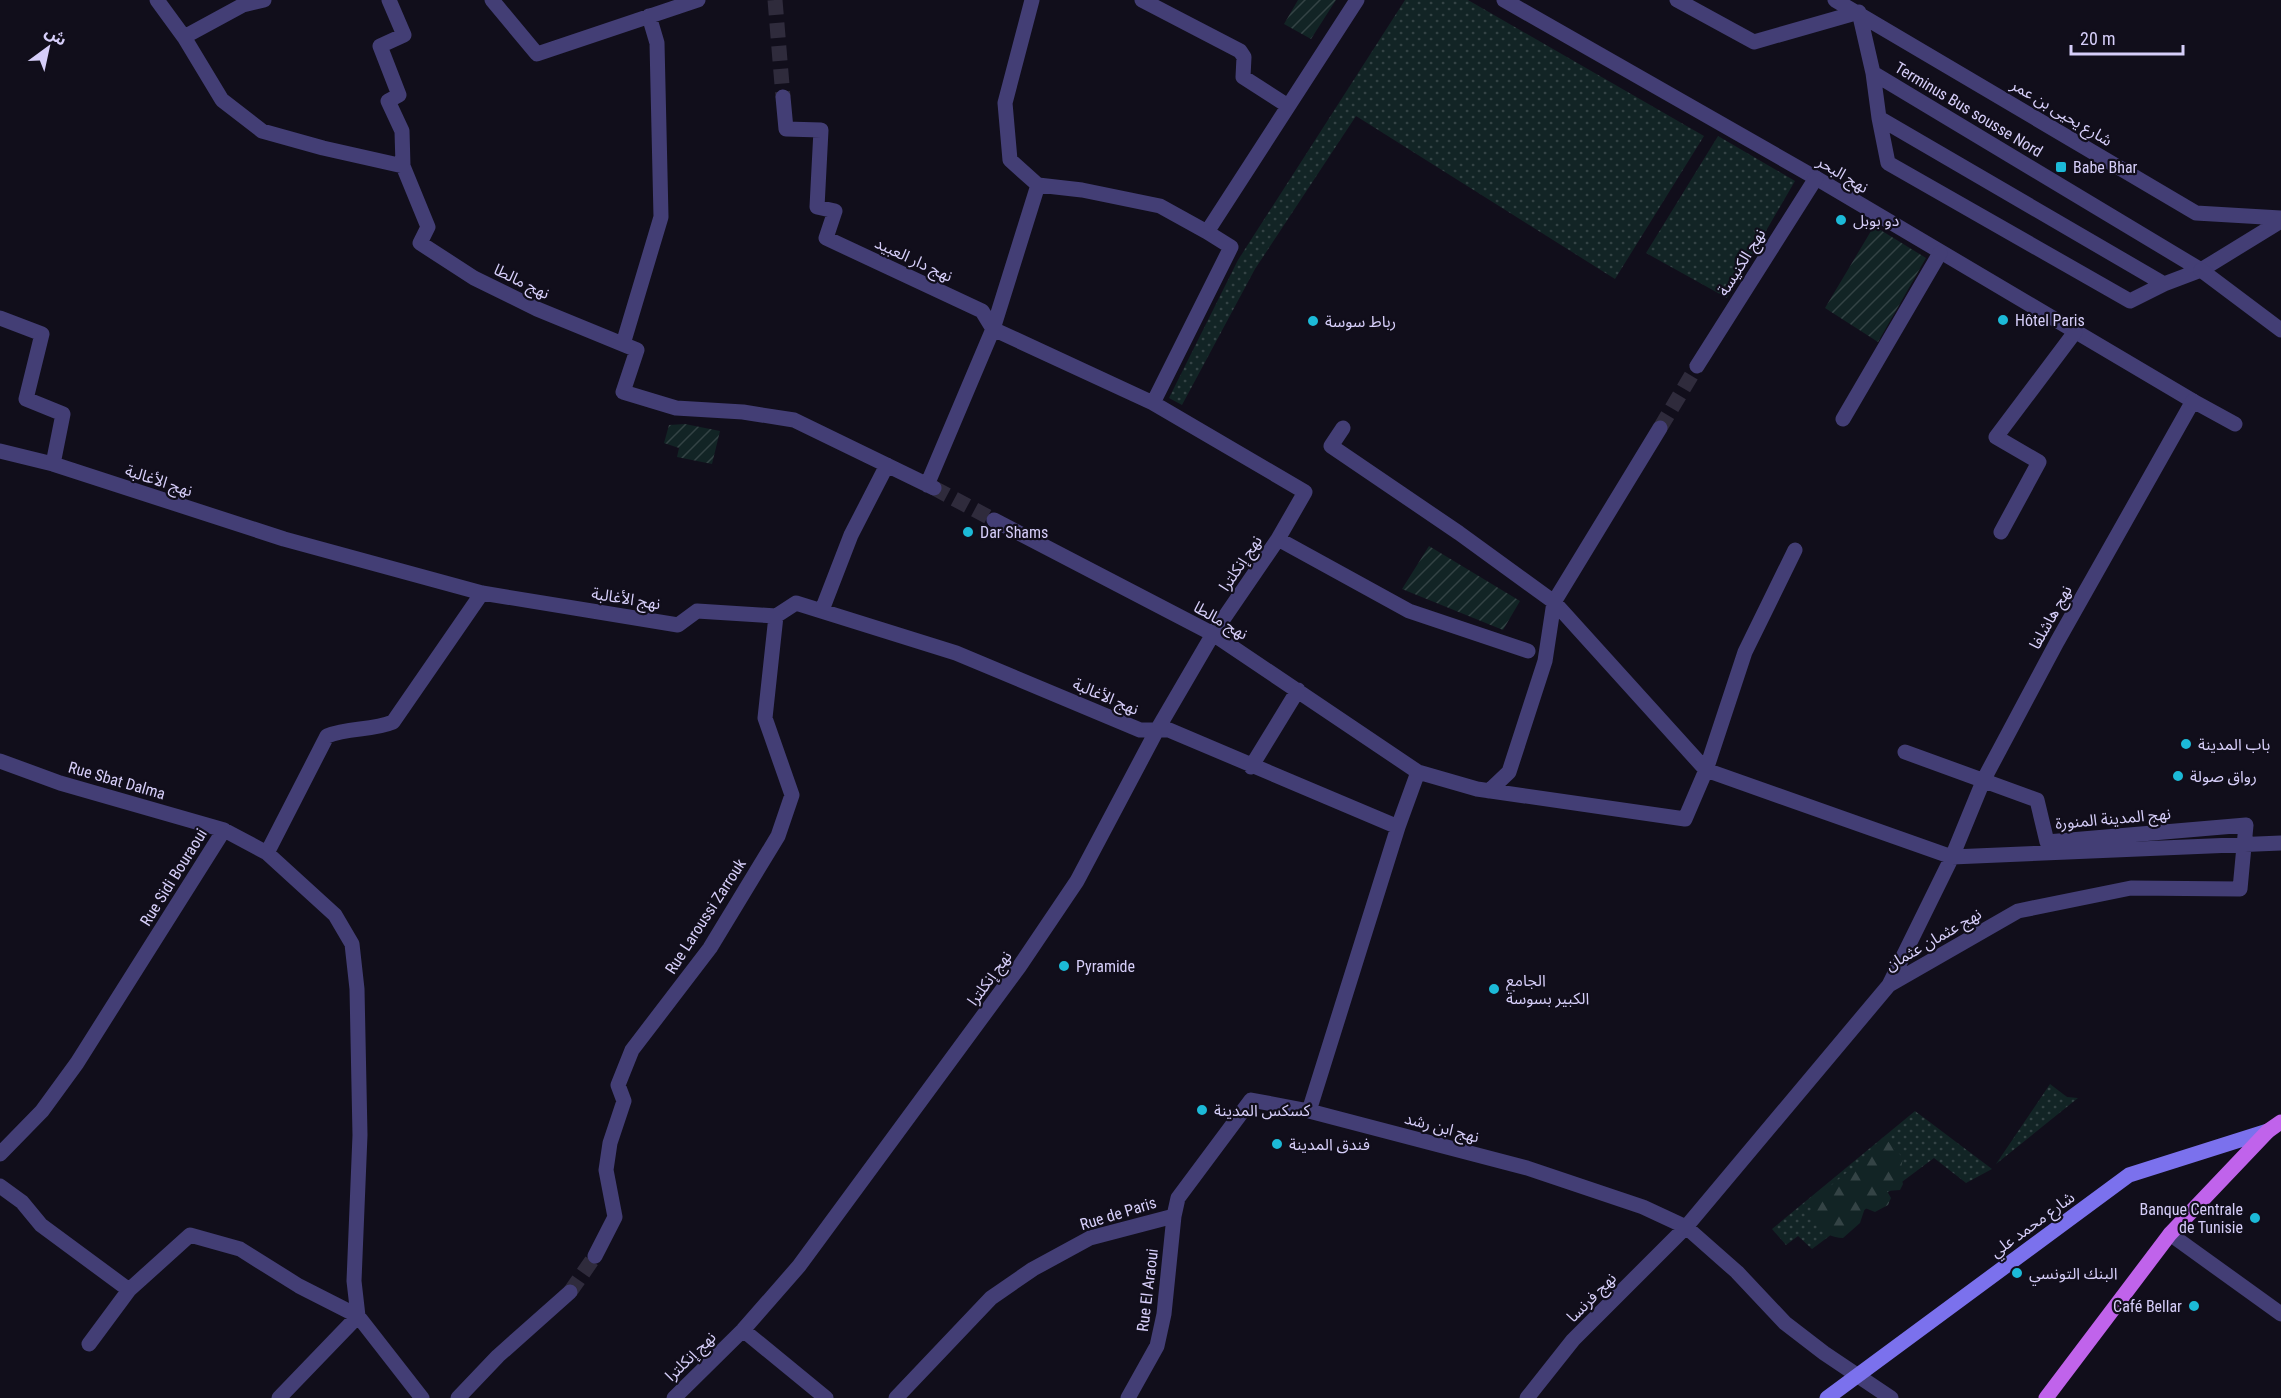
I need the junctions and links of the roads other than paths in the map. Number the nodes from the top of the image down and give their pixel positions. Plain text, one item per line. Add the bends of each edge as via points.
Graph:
1 (156, 0) edge
2 (264, 0) edge
3 (389, 0) edge
4 (492, 0) edge
5 (698, 0) edge
6 (1032, 0) edge
7 (1142, 0) edge
8 (1357, 0) edge
9 (1504, 0) edge
10 (1677, 0) edge
11 (1835, 0) edge
12 (1859, 12) junction
13 (650, 16) junction
14 (184, 37) junction
15 (1873, 73) junction
16 (783, 97) tunnel mouth
17 (1288, 106) junction
18 (1879, 118) junction
19 (403, 166) junction
20 (1816, 178) junction
21 (1038, 185) junction
22 (2281, 220) edge
23 (1207, 232) junction
24 (1941, 253) junction
25 (2201, 270) junction
26 (2164, 284) junction
27 (0, 318) edge
28 (993, 329) junction
29 (2281, 330) edge
30 (2074, 332) junction
31 (623, 344) junction
32 (1697, 366) tunnel mouth
33 (2193, 401) junction
34 (1153, 403) junction
35 (1843, 419) dead end
36 (2235, 424) dead end
37 (1343, 428) dead end
38 (1660, 428) tunnel mouth
39 (0, 451) edge
40 (53, 464) junction
41 (887, 465) junction
42 (994, 520) tunnel mouth
43 (2001, 532) dead end
44 (1278, 539) junction
45 (1796, 550) dead end
46 (482, 593) junction
47 (1554, 602) junction
48 (822, 610) junction
49 (776, 616) junction
50 (1213, 634) junction
51 (1528, 651) dead end
52 (1298, 690) junction
53 (1157, 730) junction
54 (1905, 752) dead end
55 (0, 761) edge
56 (1251, 767) junction
57 (1706, 770) junction
58 (1418, 772) junction
59 (1984, 780) junction
60 (1489, 791) junction
61 (2246, 825) joint
62 (1398, 827) junction
63 (224, 830) junction
64 (2281, 843) edge
65 (2244, 844) junction
66 (267, 853) junction
67 (1952, 857) junction
68 (1889, 985) junction
69 (1309, 1111) junction
70 (2281, 1122) edge
71 (2268, 1131) junction
72 (0, 1154) edge
73 (0, 1186) edge
74 (1174, 1216) junction
75 (1686, 1227) junction
76 (2169, 1234) junction
77 (595, 1256) tunnel mouth
78 (129, 1290) junction
79 (570, 1292) tunnel mouth
80 (2281, 1314) edge
81 (358, 1316) junction
82 (742, 1330) junction
83 (89, 1344) dead end
84 (1857, 1375) junction
85 (279, 1398) edge
86 (422, 1398) edge
87 (458, 1398) edge
88 (674, 1398) edge
89 (826, 1398) edge
90 (896, 1398) edge
91 (1128, 1398) edge
92 (1527, 1398) edge
93 (1827, 1398) edge
94 (1891, 1398) edge
95 (2046, 1398) edge

1 - 14 street
2 - 14 street via 243,5
3 - 19 street via 404,35 380,46 399,95 388,101 402,132
4 - 13 street via 537,54
5 - 13 street
6 - 21 street via 1005,103 1010,160
7 - 17 street via 1240,51 1244,57 1243,77
8 - 17 street
9 - 20 street, نهج البحر
10 - 12 street via 1755,42
11 - 12 street, شارع يحيى بن عمر
12 - 15 street, Terminus Bus sousse Nord
12 - 22 street, شارع يحيى بن عمر via 2196,213
13 - 31 street via 657,43 661,217
14 - 19 street via 222,100 262,131
15 - 18 street, Terminus Bus sousse Nord
15 - 25 street, Terminus Bus sousse Nord
16 - 28 street, نهج دار العبيد via 786,129 821,130 817,207 835,210 826,238 982,311
17 - 23 street
18 - 26 street
18 - 26 street, Terminus Bus sousse Nord via 1888,163 1898,169 2130,301
19 - 31 street, نهج مالطا via 428,227 420,243 537,309
20 - 24 street, نهج البحر
20 - 32 street, نهج الكنيسة
21 - 23 street via 1160,206
21 - 28 street
22 - 25 street, Terminus Bus sousse Nord
23 - 34 street via 1231,247
24 - 30 street, نهج البحر
24 - 35 street
25 - 26 street, Terminus Bus sousse Nord
25 - 29 street
27 - 40 street via 42,334 26,399 63,414
28 - 34 street, نهج دار العبيد
28 - 41 street via 931,486
30 - 33 street, نهج البحر
30 - 43 street via 1996,437 2039,462
31 - 41 street via 637,350 623,392 676,408 743,411 794,420
33 - 36 street, نهج البحر
33 - 59 street, نهج هاشلفا via 2056,642
34 - 44 street, نهج إنكلترا via 1305,492
37 - 47 street via 1331,446
38 - 47 street
39 - 40 street, نهج الأغالبة
40 - 46 street, نهج الأغالبة via 284,539
41 - 48 street via 851,536
42 - 50 street, نهج مالطا
44 - 50 street, نهج إنكلترا
44 - 51 street via 1409,611
45 - 57 street via 1745,652
46 - 49 street, نهج الأغالبة via 678,625 697,611
46 - 66 street via 393,722 377,728 343,729 327,736
47 - 57 street
47 - 60 street via 1545,661 1509,772
48 - 49 street, نهج الأغالبة via 795,603
48 - 53 street, نهج الأغالبة via 956,653 1140,730
49 - 77 street, Rue Laroussi Zarrouk via 765,718 792,795 778,836 710,948 632,1050 618,1084 624,1101 606,1170 615,1217
50 - 52 street, نهج مالطا
50 - 53 street, نهج إنكلترا
52 - 56 street
52 - 58 street, نهج مالطا
53 - 56 street, نهج الأغالبة via 1169,730
53 - 82 street, نهج إنكلترا via 1077,881 1019,967 807,1257
54 - 59 street
55 - 63 street, Rue Sbat Dalma via 60,783
56 - 62 street, نهج الأغالبة
57 - 60 street, نهج مالطا via 1685,819
57 - 67 street
58 - 60 street, نهج مالطا
58 - 62 street
59 - 61 street, نهج المدينة المنورة via 2037,800 2047,842
59 - 67 street, نهج هاشلفا
61 - 65 street, نهج عثمان عثمان
62 - 69 street
63 - 66 street, Rue Sidi Bouraoui
63 - 72 street, Rue Sidi Bouraoui via 77,1063 42,1112
64 - 65 street
65 - 67 street
65 - 68 street, نهج عثمان عثمان via 2240,889 2131,888 2018,911
66 - 81 street, Rue Sidi Bouraoui via 335,915 352,944 357,989 360,1135 354,1281
67 - 68 street, نهج هاشلفا
68 - 75 street, نهج عثمان عثمان
69 - 74 street, Rue de Paris via 1251,1100 1178,1198
69 - 75 street, نهج ابن رشد via 1527,1168 1643,1207
70 - 71 main road, شارع محمد علي
71 - 76 main road
71 - 84 main road, شارع محمد علي via 2129,1175
73 - 78 street via 22,1202 41,1225
74 - 90 street, Rue de Paris via 1090,1238 1033,1269 991,1298
74 - 91 street, Rue El Araoui via 1157,1346
75 - 84 street, نهج ابن رشد via 1737,1272 1785,1323
75 - 92 street, نهج فرنسا via 1573,1340
76 - 80 street
76 - 95 main road
78 - 81 street via 190,1235 240,1249 299,1287
78 - 83 street
79 - 87 street via 498,1356
81 - 85 street
81 - 86 street
82 - 88 street, نهج إنكلترا
82 - 89 street
84 - 93 main road, شارع محمد علي
84 - 94 street, نهج ابن رشد

